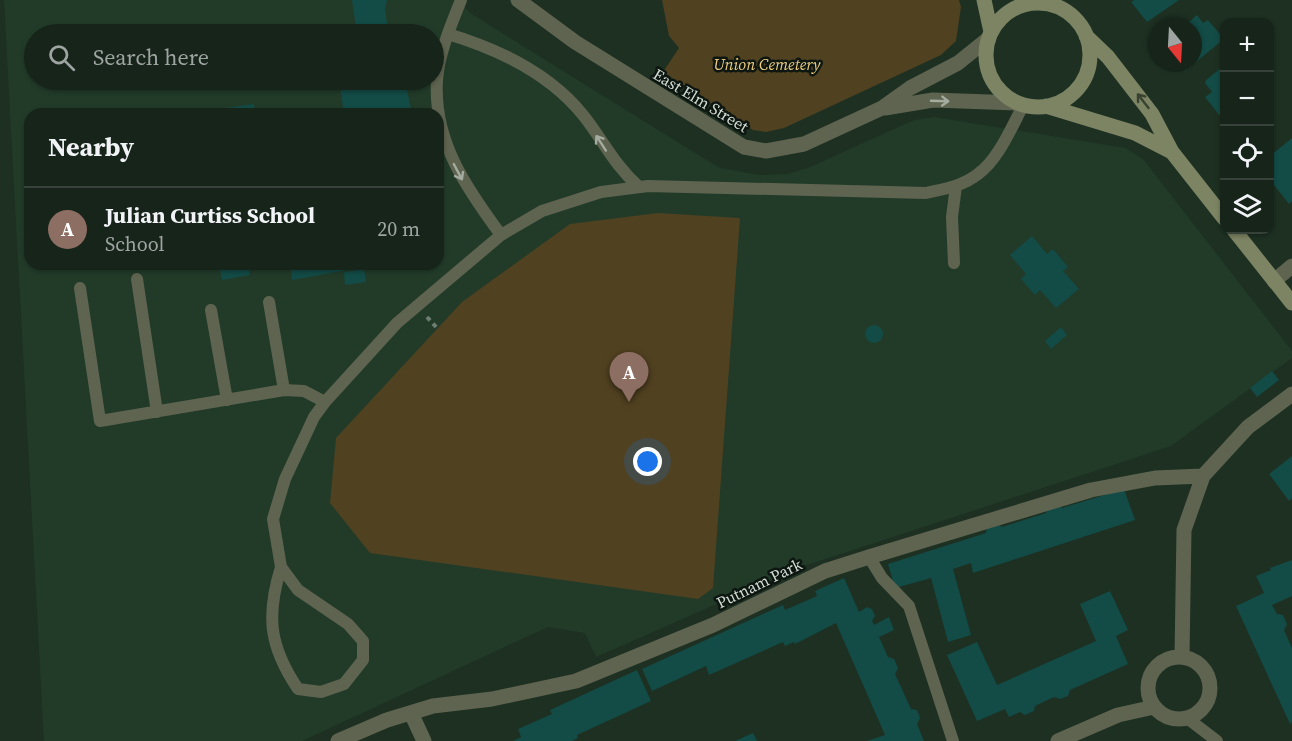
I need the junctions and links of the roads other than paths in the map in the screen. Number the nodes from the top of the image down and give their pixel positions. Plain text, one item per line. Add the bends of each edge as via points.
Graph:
1 (461, 0) edge
2 (518, 0) edge
3 (984, 0) edge
4 (1056, 4) edge
5 (448, 34) junction
6 (990, 35) junction
7 (1086, 36) junction
8 (444, 51) edge
9 (438, 90) edge
10 (1020, 103) junction
11 (1046, 106) junction
12 (440, 108) edge
13 (882, 108) junction
14 (444, 138) edge
15 (1172, 152) junction
16 (956, 186) junction
17 (639, 187) junction
18 (1220, 213) edge
19 (1237, 234) edge
20 (501, 235) junction
21 (954, 263) dead end
22 (1292, 266) edge
23 (137, 279) dead end
24 (1274, 281) junction
25 (80, 288) dead end
26 (270, 302) dead end
27 (1292, 303) edge
28 (211, 310) dead end
29 (284, 390) junction
30 (1292, 394) edge
31 (227, 400) junction
32 (325, 402) junction
33 (157, 412) junction
34 (1203, 476) junction
35 (869, 557) junction
36 (281, 567) junction
37 (1182, 657) junction
38 (1154, 707) junction
39 (411, 713) junction
40 (1187, 718) junction
41 (338, 741) edge
42 (424, 741) edge
43 (953, 741) edge
44 (1058, 741) edge
45 (1217, 741) edge

1 - 5 lane
2 - 13 street, East Elm Street via 575,42 744,147 766,151 804,144
3 - 6 main road
4 - 6 main road via 1031,3 1015,8 1000,19
4 - 7 main road via 1079,23
5 -> 8 lane
17 -> 5 lane via 620,171 584,116 564,94 507,56
6 - 10 main road via 986,62 989,74 1003,94
6 - 13 street, East Elm Street via 958,63
7 - 11 main road via 1090,51 1082,82 1072,94
15 -> 7 main road via 1152,114 1108,57
9 -> 12 lane
10 - 11 main road
13 -> 10 street, East Elm Street via 933,100
10 - 16 lane via 979,174
11 - 15 main road via 1135,133
14 -> 20 lane via 458,173
15 - 18 main road
16 - 17 lane via 926,193
16 - 21 lane via 952,217
17 - 20 lane via 601,192 542,211
19 - 24 main road
20 - 32 lane via 397,323
22 - 24 street
23 - 33 lane
24 - 27 main road
25 - 33 lane via 100,421
26 - 29 lane
28 - 31 lane
29 - 31 lane
29 - 32 lane via 304,391
30 - 34 street via 1248,427
31 - 33 lane
32 - 36 lane via 285,479 273,519
34 - 35 street, Putnam Park via 1155,478 1091,490
34 - 37 street via 1184,530
35 - 39 street, Putnam Park via 825,571 713,625 576,681
35 - 43 lane via 882,578 909,606
36 - 36 lane via 297,590 348,624 363,641 363,660 344,684 321,692 298,689 281,663 272,630 274,590
37 - 38 street via 1159,663 1151,673 1148,690
37 - 40 street via 1198,664 1209,679 1210,691 1206,703
38 - 40 street via 1169,717
38 - 44 street via 1118,715
39 - 41 street, Putnam Park
39 - 42 street
40 - 45 lane

